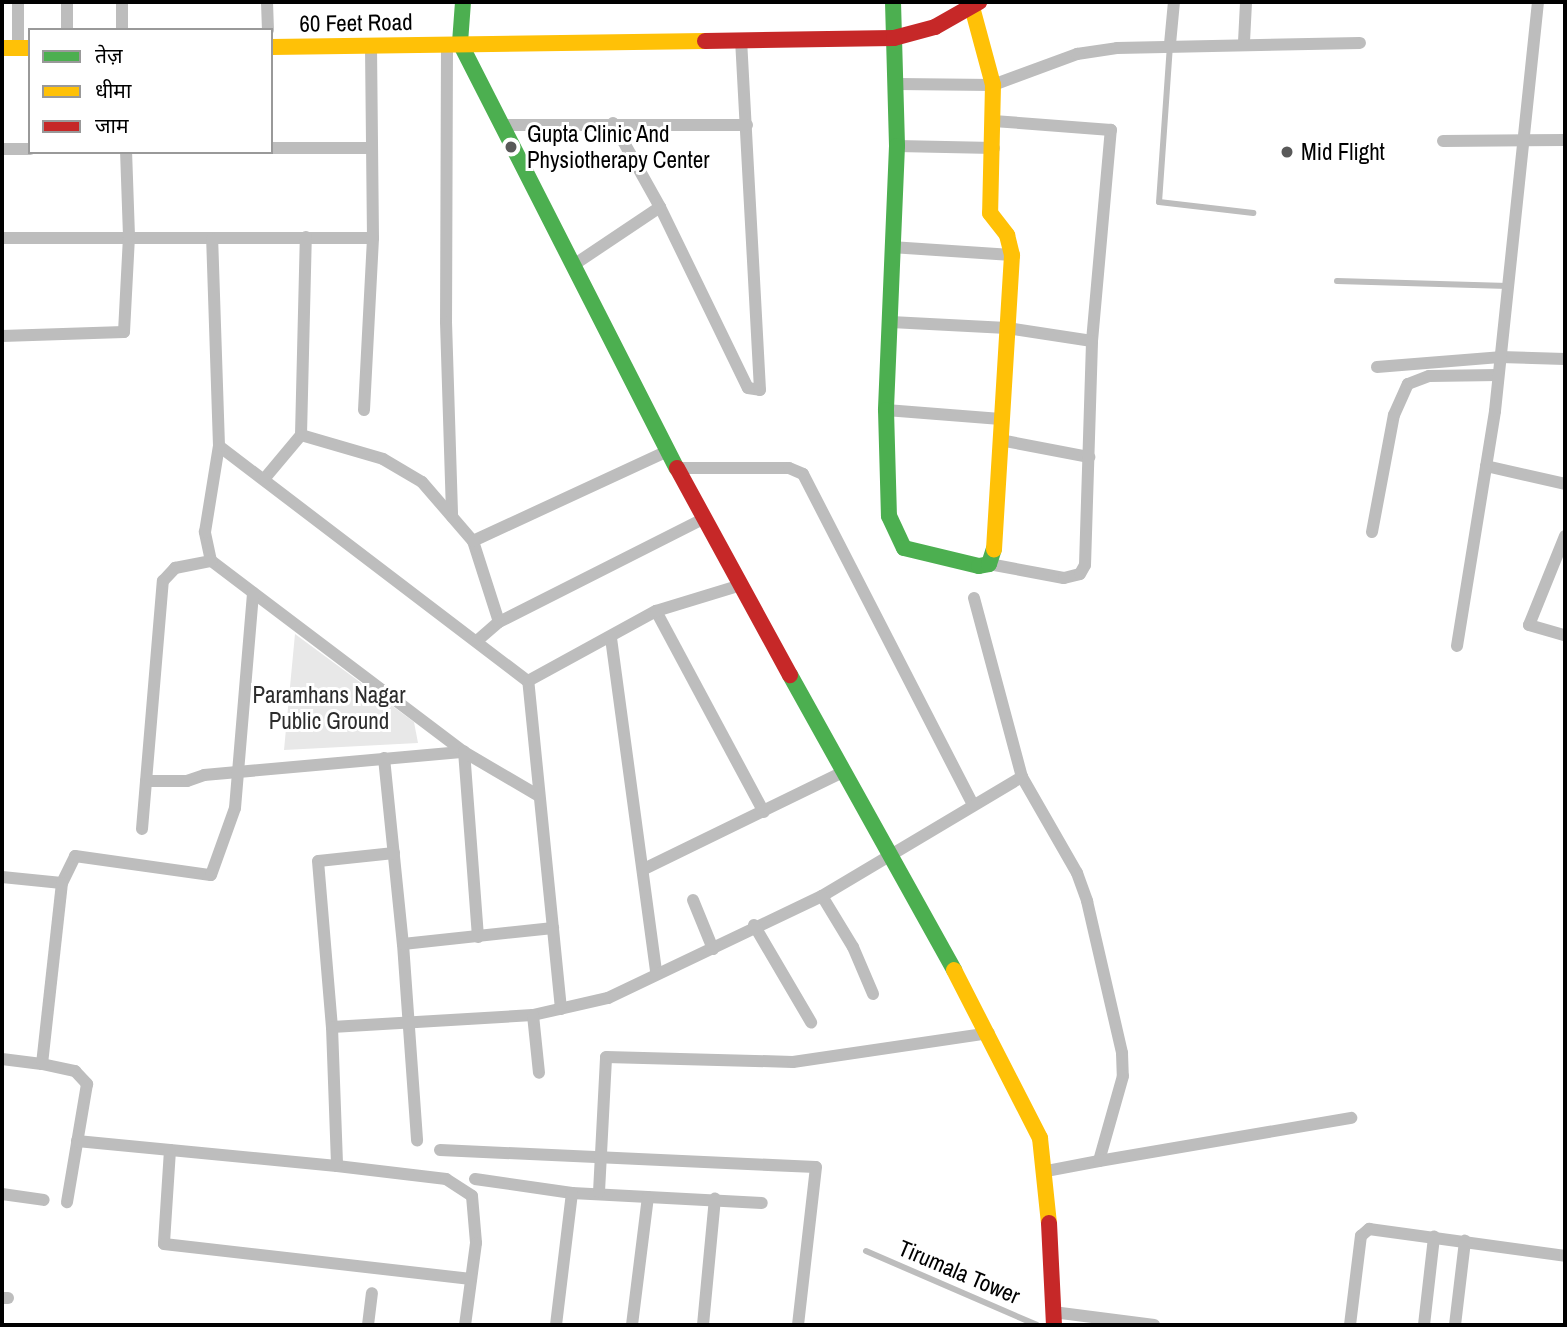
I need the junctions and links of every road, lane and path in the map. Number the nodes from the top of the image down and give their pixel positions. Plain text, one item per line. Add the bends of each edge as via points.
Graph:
1 (18, 2) edge
2 (67, 2) edge
3 (122, 2) edge
4 (267, 2) edge
5 (463, 2) edge
6 (893, 2) edge
7 (1174, 2) edge
8 (1247, 2) edge
9 (1538, 2) edge
10 (976, 4) edge
11 (67, 28) edge
12 (122, 28) edge
13 (268, 28) edge
14 (894, 38) junction
15 (741, 41) junction
16 (1244, 42) junction
17 (1360, 43) dead end
18 (453, 44) junction
19 (1170, 44) junction
20 (371, 46) junction
21 (273, 47) edge
22 (17, 48) edge
23 (897, 84) junction
24 (993, 85) junction
25 (993, 121) junction
26 (613, 123) junction
27 (500, 125) junction
28 (747, 125) junction
29 (1565, 140) edge
30 (1443, 141) dead end
31 (1522, 141) junction
32 (897, 146) junction
33 (273, 148) edge
34 (372, 148) junction
35 (994, 148) junction
36 (2, 149) edge
37 (28, 149) edge
38 (126, 154) edge
39 (660, 207) junction
40 (1253, 213) dead end
41 (129, 236) junction
42 (306, 237) junction
43 (2, 238) edge
44 (373, 238) junction
45 (212, 239) junction
46 (891, 247) junction
47 (1012, 255) junction
48 (572, 266) junction
49 (1337, 281) dead end
50 (1508, 286) junction
51 (891, 322) junction
52 (1007, 328) junction
53 (2, 336) edge
54 (1091, 341) junction
55 (1500, 357) junction
56 (1565, 359) edge
57 (1377, 367) dead end
58 (1498, 375) junction
59 (364, 410) dead end
60 (886, 410) junction
61 (1001, 419) junction
62 (301, 435) junction
63 (1000, 440) junction
64 (219, 446) junction
65 (668, 451) junction
66 (1089, 457) junction
67 (1486, 466) junction
68 (677, 468) junction
69 (265, 478) junction
70 (1565, 484) edge
71 (452, 517) junction
72 (703, 519) junction
73 (1372, 532) dead end
74 (1565, 536) edge
75 (473, 541) junction
76 (211, 561) junction
77 (1559, 561) edge
78 (989, 564) junction
79 (741, 586) junction
80 (253, 593) junction
81 (974, 598) dead end
82 (656, 611) junction
83 (499, 622) junction
84 (1565, 635) edge
85 (611, 638) junction
86 (478, 640) junction
87 (1457, 646) dead end
88 (528, 681) junction
89 (464, 752) junction
90 (384, 758) junction
91 (843, 772) junction
92 (238, 774) junction
93 (1022, 777) junction
94 (146, 781) junction
95 (539, 796) junction
96 (972, 805) junction
97 (764, 813) junction
98 (142, 829) dead end
99 (394, 853) junction
100 (889, 855) junction
101 (644, 869) junction
102 (2, 877) edge
103 (62, 883) junction
104 (822, 896) junction
105 (693, 900) dead end
106 (754, 926) junction
107 (553, 929) junction
108 (478, 937) junction
109 (404, 944) junction
110 (713, 948) junction
111 (656, 973) junction
112 (873, 994) dead end
113 (561, 1009) junction
114 (533, 1014) junction
115 (408, 1022) junction
116 (811, 1022) dead end
117 (331, 1027) junction
118 (989, 1033) junction
119 (2, 1059) edge
120 (42, 1064) junction
121 (539, 1073) dead end
122 (1351, 1118) dead end
123 (77, 1141) junction
124 (417, 1141) dead end
125 (170, 1150) junction
126 (440, 1150) dead end
127 (600, 1155) junction
128 (1099, 1161) junction
129 (337, 1166) junction
130 (1046, 1171) junction
131 (475, 1179) dead end
132 (572, 1192) junction
133 (599, 1192) junction
134 (2, 1194) edge
135 (648, 1196) junction
136 (715, 1199) junction
137 (44, 1200) dead end
138 (67, 1202) dead end
139 (762, 1203) dead end
140 (1434, 1237) junction
141 (1465, 1241) junction
142 (866, 1251) dead end
143 (1565, 1256) edge
144 (471, 1279) junction
145 (372, 1293) dead end
146 (1054, 1319) edge
147 (369, 1325) edge
148 (465, 1325) edge
149 (556, 1325) edge
150 (632, 1325) edge
151 (703, 1325) edge
152 (799, 1325) edge
153 (1037, 1325) edge
154 (1154, 1325) edge
155 (1350, 1325) edge
156 (1424, 1325) edge
157 (1455, 1325) edge

1 - 22 street
2 - 11 street
3 - 12 street
4 - 13 street
5 - 18 street
6 - 14 street
7 - 19 street
8 - 16 street
9 - 31 street
10 - 14 street, 60 Feet Road via 934,27
10 - 24 street
14 - 15 street, 60 Feet Road
14 - 23 street
15 - 18 street, 60 Feet Road
15 - 28 street
16 - 17 street
16 - 19 street
18 - 20 street, 60 Feet Road
18 - 27 street
18 - 71 street via 446,323
19 - 24 street via 1077,54
19 - 40 lane via 1159,202
20 - 21 street, 60 Feet Road
20 - 34 street
23 - 24 street
23 - 32 street
24 - 25 street
25 - 35 street
25 - 54 street via 1111,130
26 - 27 street
26 - 28 street
26 - 39 street
27 - 48 street
28 - 39 street via 760,390 748,388
29 - 31 street
30 - 31 street
31 - 50 street
32 - 35 street
32 - 46 street
33 - 34 street
34 - 44 street
35 - 47 street via 990,213 1007,235
36 - 37 street
38 - 41 street
39 - 48 street
41 - 43 street
41 - 45 street
41 - 53 street via 124,332
42 - 44 street
42 - 45 street
42 - 62 street
44 - 59 street
45 - 64 street
46 - 47 street
46 - 51 street
47 - 52 street
48 - 65 street
49 - 50 lane
50 - 55 street
51 - 52 street
51 - 60 street
52 - 54 street
52 - 61 street
54 - 66 street
55 - 56 street
55 - 57 street
55 - 58 street
58 - 67 street
58 - 73 street via 1429,376 1408,384 1394,415
60 - 61 street
60 - 78 street via 886,496 897,538 917,554
61 - 63 street
62 - 69 street
62 - 71 street via 399,467 422,482
63 - 66 street
63 - 78 street via 994,555
64 - 69 street
64 - 76 street via 205,532
65 - 68 street
65 - 75 street
66 - 78 street via 1085,565 1080,574 1064,579
67 - 70 street
67 - 87 street
68 - 72 street
68 - 96 street via 789,468 803,474
69 - 86 street
71 - 75 street
72 - 79 street
72 - 83 street
74 - 77 street
75 - 83 street
76 - 80 street
76 - 94 street via 175,568 163,581
77 - 84 street via 1529,625
79 - 82 street
79 - 91 street
80 - 89 street
80 - 92 street
81 - 93 street
82 - 85 street
82 - 97 street
83 - 86 street
85 - 88 street
85 - 101 street
86 - 88 street
88 - 95 street
89 - 90 street
89 - 95 street
89 - 108 street
90 - 92 street
90 - 99 street
91 - 97 street
91 - 100 street
92 - 94 street
92 - 103 street via 235,808 211,875 75,856
93 - 96 street
93 - 128 street via 1077,873 1122,1053 1123,1076
94 - 98 street
95 - 107 street
96 - 100 street
97 - 101 street
99 - 109 street
99 - 117 street via 318,861
100 - 104 street
100 - 118 street
101 - 111 street
102 - 103 street
103 - 120 street
104 - 106 street
104 - 112 street via 853,947
105 - 110 street
106 - 110 street
106 - 116 street
107 - 108 street
107 - 113 street
108 - 109 street
109 - 115 street
110 - 111 street
111 - 113 street via 608,998
113 - 114 street
114 - 115 street
114 - 121 street
115 - 117 street
115 - 124 street
117 - 129 street
118 - 127 street via 793,1062 606,1057
118 - 130 street via 1040,1138
119 - 120 street
120 - 123 street via 83,1075 87,1084
122 - 128 street
123 - 125 street
123 - 138 street
125 - 129 street
125 - 144 street via 164,1244
126 - 127 street
127 - 133 street
127 - 152 street via 816,1167
128 - 130 street
129 - 144 street via 458,1184 472,1196 476,1208
130 - 146 street
131 - 132 street
132 - 133 street
132 - 149 street
133 - 135 street
134 - 137 street
135 - 136 street
135 - 150 street
136 - 139 street
136 - 151 street
140 - 141 street
140 - 155 street via 1364,1231
140 - 156 street
141 - 143 street
141 - 157 street
142 - 153 lane, Tirumala Tower
144 - 148 street
145 - 147 street
146 - 154 street

